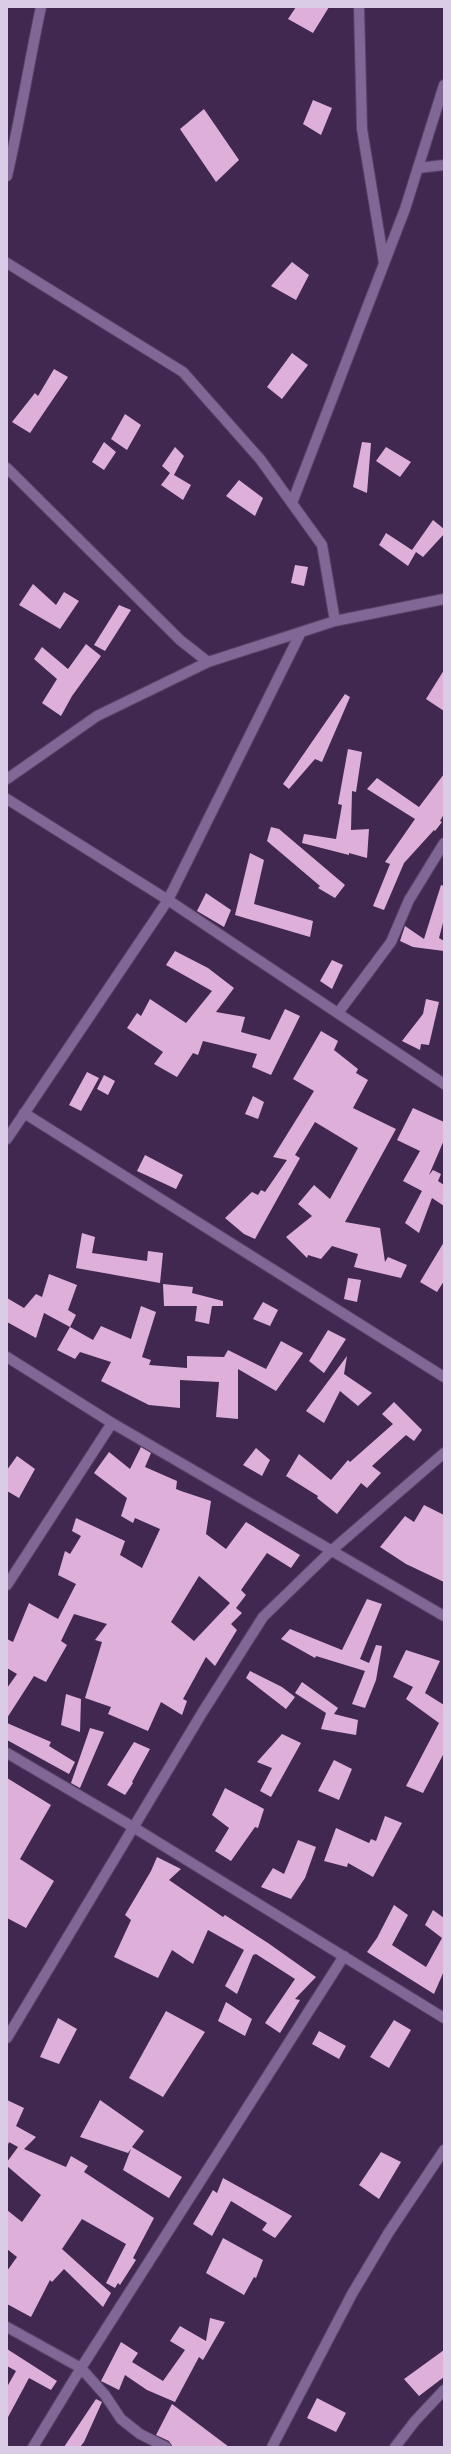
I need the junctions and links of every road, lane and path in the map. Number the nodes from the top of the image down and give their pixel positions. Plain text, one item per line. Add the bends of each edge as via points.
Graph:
1 (41, 7) edge
2 (360, 7) edge
3 (444, 85) edge
4 (444, 165) edge
5 (418, 168) junction
6 (7, 176) edge
7 (7, 263) edge
8 (384, 263) junction
9 (7, 468) edge
10 (292, 503) junction
11 (444, 599) edge
12 (335, 621) junction
13 (301, 632) junction
14 (208, 662) junction
15 (7, 779) edge
16 (7, 799) edge
17 (444, 843) edge
18 (168, 900) junction
19 (338, 1013) junction
20 (444, 1084) edge
21 (24, 1113) junction
22 (7, 1139) edge
23 (7, 1357) edge
24 (444, 1377) edge
25 (112, 1423) junction
26 (444, 1453) edge
27 (331, 1551) junction
28 (7, 1585) edge
29 (444, 1616) edge
30 (7, 1753) edge
31 (133, 1827) junction
32 (344, 1956) junction
33 (444, 2018) edge
34 (7, 2038) edge
35 (444, 2150) edge
36 (7, 2327) edge
37 (81, 2368) junction
38 (444, 2390) edge
39 (33, 2447) edge
40 (166, 2447) edge
41 (272, 2447) edge
42 (395, 2447) edge

1 - 6 street via 23,94 22,113
2 - 8 street via 362,129
3 - 5 street
4 - 5 street
5 - 8 street
7 - 10 street via 183,372 260,459
8 - 10 street
9 - 14 street via 180,640
10 - 12 street via 322,544
11 - 12 street
12 - 13 street
13 - 14 street
13 - 18 street
14 - 15 street via 97,716
16 - 18 street
17 - 19 street via 409,900 390,942
18 - 19 street
18 - 21 street
19 - 20 street
21 - 22 street
21 - 24 street
23 - 25 street
25 - 27 street
25 - 28 street
26 - 27 street
27 - 29 street
27 - 31 street via 263,1617
30 - 31 street
31 - 32 street
31 - 34 street
32 - 33 street
32 - 37 street
35 - 41 street via 389,2232 352,2294
36 - 37 street
37 - 39 street
37 - 40 street via 105,2395 121,2419 140,2434
38 - 42 street

